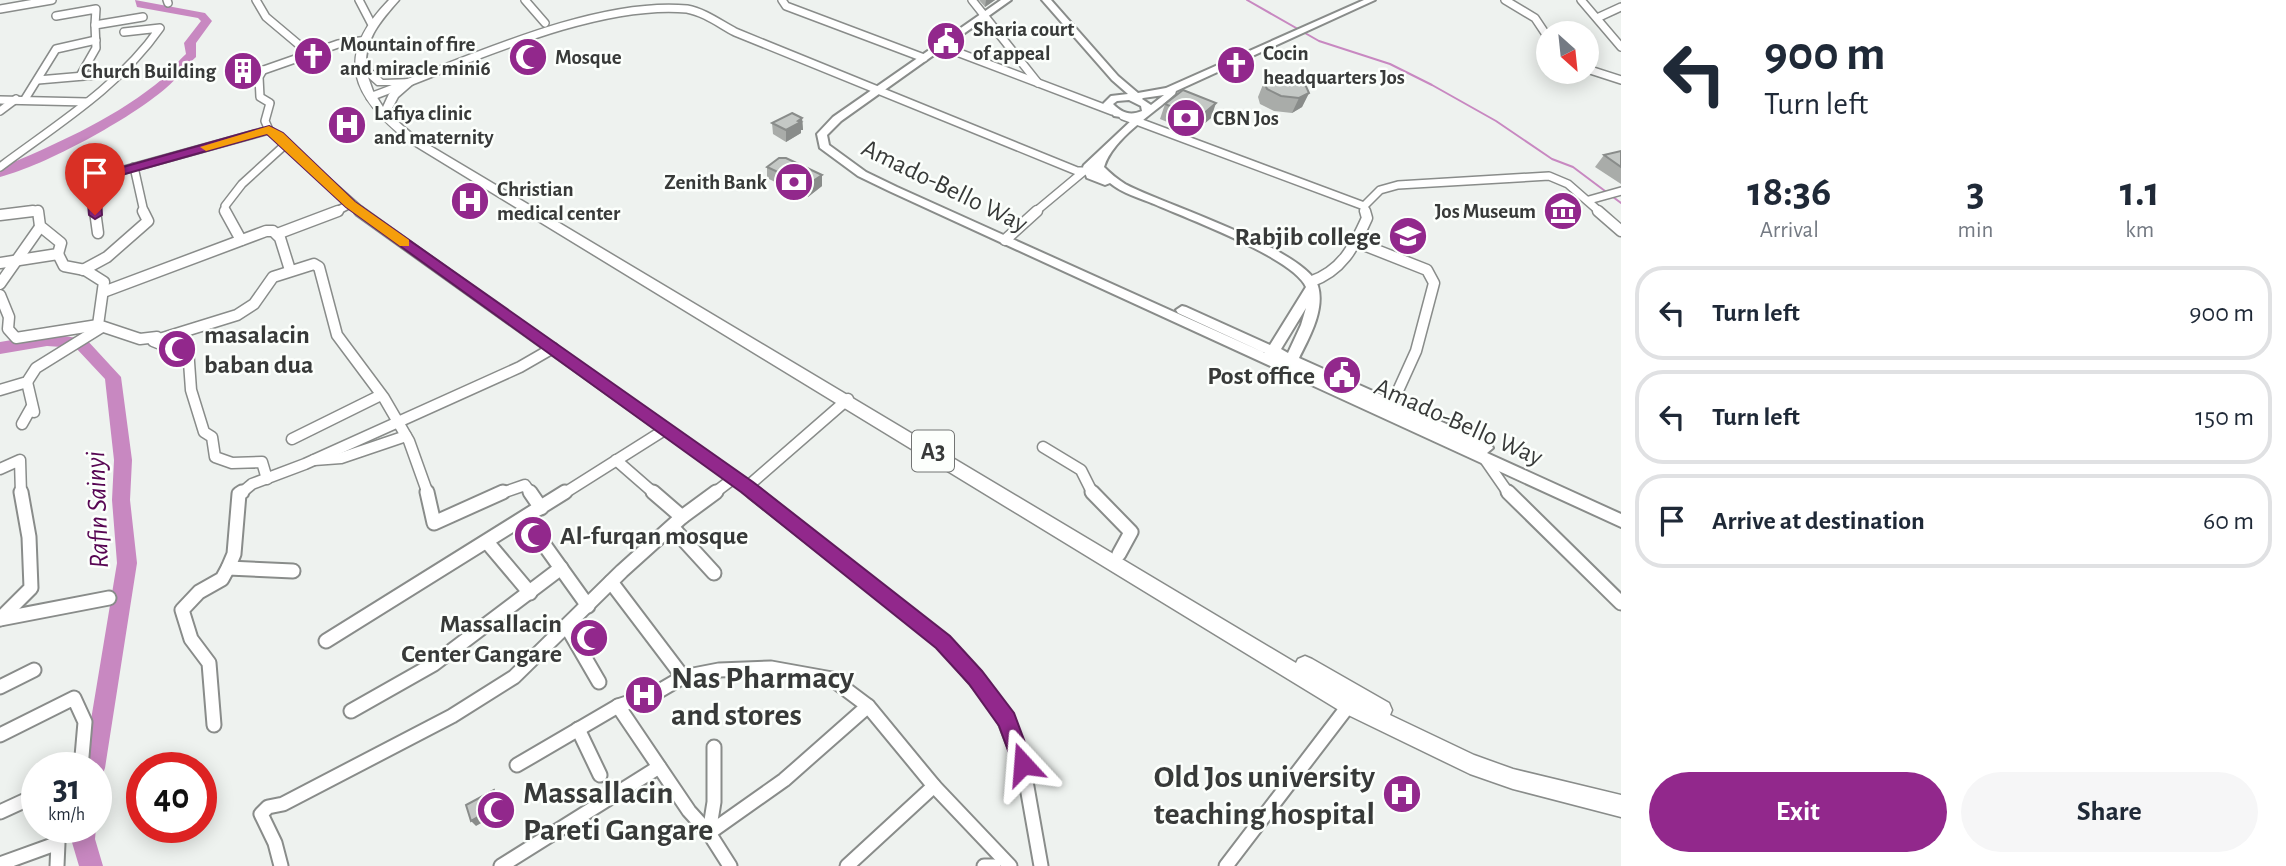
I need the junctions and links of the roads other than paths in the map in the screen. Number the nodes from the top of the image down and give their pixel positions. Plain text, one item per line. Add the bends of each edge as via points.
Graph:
1 (52, 0) edge
2 (256, 0) edge
3 (359, 0) edge
4 (394, 0) edge
5 (401, 0) edge
6 (525, 0) edge
7 (782, 0) edge
8 (972, 0) edge
9 (1007, 0) edge
10 (1371, 0) edge
11 (1505, 0) edge
12 (1581, 0) edge
13 (1050, 2) edge
14 (1621, 8) edge
15 (0, 9) edge
16 (56, 16) dead end
17 (984, 16) junction
18 (143, 17) dead end
19 (1597, 18) junction
20 (1537, 21) edge
21 (371, 23) junction
22 (545, 23) junction
23 (95, 25) junction
24 (124, 32) dead end
25 (96, 40) junction
26 (364, 41) junction
27 (941, 46) junction
28 (1621, 47) edge
29 (310, 54) junction
30 (924, 58) junction
31 (1600, 72) edge
32 (369, 73) junction
33 (96, 75) dead end
34 (80, 76) junction
35 (1619, 77) edge
36 (1115, 78) junction
37 (38, 80) junction
38 (406, 81) junction
39 (863, 83) junction
40 (887, 83) junction
41 (1038, 83) junction
42 (1178, 86) junction
43 (877, 89) junction
44 (373, 95) junction
45 (1078, 97) junction
46 (1135, 98) junction
47 (16, 99) junction
48 (25, 99) junction
49 (1113, 99) junction
50 (0, 100) edge
51 (87, 102) junction
52 (0, 111) edge
53 (387, 111) junction
54 (1117, 114) junction
55 (1143, 116) junction
56 (269, 130) junction
57 (1124, 133) junction
58 (287, 143) junction
59 (0, 167) edge
60 (134, 167) junction
61 (1090, 172) junction
62 (1615, 193) edge
63 (1588, 200) junction
64 (350, 204) junction
65 (1364, 206) junction
66 (0, 215) edge
67 (39, 230) junction
68 (1621, 231) edge
69 (98, 233) dead end
70 (277, 234) junction
71 (1008, 237) junction
72 (241, 240) junction
73 (1356, 242) junction
74 (58, 254) junction
75 (16, 260) junction
76 (0, 262) edge
77 (83, 270) junction
78 (290, 270) junction
79 (0, 284) edge
80 (1311, 285) junction
81 (106, 291) junction
82 (0, 295) edge
83 (100, 326) junction
84 (1285, 334) junction
85 (1240, 336) junction
86 (157, 337) junction
87 (1300, 340) junction
88 (553, 348) junction
89 (1271, 356) junction
90 (1289, 364) junction
91 (1337, 379) junction
92 (27, 382) junction
93 (0, 390) edge
94 (382, 395) junction
95 (848, 399) junction
96 (1392, 404) junction
97 (398, 421) junction
98 (22, 424) dead end
99 (666, 429) junction
100 (405, 436) junction
101 (292, 439) dead end
102 (1043, 447) dead end
103 (1484, 458) junction
104 (313, 460) junction
105 (616, 460) junction
106 (0, 469) edge
107 (734, 478) junction
108 (267, 479) junction
109 (747, 487) junction
110 (541, 508) junction
111 (1621, 512) edge
112 (682, 517) junction
113 (525, 518) junction
114 (1621, 521) edge
115 (671, 527) junction
116 (487, 542) junction
117 (1119, 554) junction
118 (228, 568) junction
119 (561, 568) junction
120 (293, 570) dead end
121 (714, 573) dead end
122 (611, 582) junction
123 (530, 593) junction
124 (109, 598) dead end
125 (1621, 603) edge
126 (588, 606) junction
127 (0, 619) edge
128 (567, 627) junction
129 (326, 641) dead end
130 (34, 670) dead end
131 (683, 677) junction
132 (598, 682) dead end
133 (0, 687) edge
134 (1349, 705) junction
135 (618, 706) junction
136 (869, 706) junction
137 (351, 711) dead end
138 (214, 725) dead end
139 (578, 729) junction
140 (0, 735) edge
141 (714, 747) dead end
142 (83, 752) edge
143 (517, 765) dead end
144 (659, 767) junction
145 (600, 775) dead end
146 (933, 786) junction
147 (1621, 795) edge
148 (21, 802) edge
149 (1621, 806) edge
150 (0, 812) edge
151 (709, 833) junction
152 (0, 864) edge
153 (57, 866) edge
154 (281, 866) edge
155 (501, 866) edge
156 (730, 866) edge
157 (847, 866) edge
158 (984, 866) edge
159 (994, 866) edge
160 (1010, 866) edge
161 (1033, 866) edge
162 (1041, 866) edge
163 (1226, 866) edge

1 - 15 street
2 - 29 street via 265,17
3 - 21 street
4 - 21 highway
5 - 26 highway
6 - 22 street
7 - 30 street via 786,6
8 - 17 street
9 - 17 main road
10 - 42 main road
11 - 20 street
12 - 19 street
13 - 36 main road
14 - 19 street
16 - 23 street via 96,9
17 - 27 main road
17 - 41 street
18 - 23 street
19 - 28 street
21 - 26 highway
22 - 38 street
22 - 39 street via 613,6 684,8
23 - 25 street
24 - 51 street via 160,28
25 - 34 street
25 - 37 street via 56,49
26 - 29 street
26 - 32 highway, A3
26 - 44 highway, A3 via 359,62
27 - 30 main road
27 - 41 street
29 - 56 street via 260,71 258,92 270,103 265,121
30 - 40 main road
31 - 35 street
32 - 38 highway via 381,83
32 - 44 highway, A3
33 - 34 street
34 - 37 street
36 - 46 main road
36 - 49 main road via 1122,90
37 - 48 street
38 - 44 street
38 - 53 highway
39 - 40 main road
39 - 43 street
40 - 43 main road
41 - 45 street
42 - 46 main road
42 - 55 main road
43 - 61 street
43 - 71 main road, Amado-Bello Way via 822,134 824,146 877,182
44 - 53 highway, A3
44 - 95 highway, A3 via 385,117 413,139
45 - 49 street
45 - 54 street
46 - 49 main road
46 - 55 main road via 1147,107
47 - 48 street
47 - 50 street
47 - 52 street
48 - 51 street
49 - 54 main road via 1108,104
51 - 59 street
53 - 117 highway, A3 via 415,133
54 - 55 main road
54 - 57 main road via 1125,124
55 - 57 main road
55 - 65 street
56 - 58 street
56 - 60 street
57 - 61 main road via 1090,164
58 - 64 street
58 - 72 street via 225,206 226,217
60 - 69 street via 92,182
60 - 77 street via 140,205 148,221 107,257
61 - 71 street via 1062,187
61 - 80 main road via 1284,259
62 - 63 street
63 - 65 street via 1562,180 1542,175 1398,185 1380,190
63 - 68 street
64 - 70 street
64 - 88 street
65 - 73 street via 1367,218
66 - 67 street via 38,210
67 - 74 street via 61,243
67 - 75 street
70 - 72 street via 266,231
70 - 78 street
71 - 85 main road, Amado-Bello Way
71 - 89 main road, Amado-Bello Way
72 - 81 street
73 - 80 street via 1339,268
73 - 96 street via 1427,270 1434,283 1416,351
74 - 75 street
74 - 77 street via 64,266
75 - 76 street
75 - 79 street
77 - 81 street via 100,277
78 - 86 street via 273,277 254,304 237,315
78 - 94 street via 319,267 337,335
80 - 84 main road
80 - 87 main road via 1311,310
81 - 83 street via 97,317
82 - 83 street via 9,317 8,330 16,338
83 - 86 street via 140,340
83 - 92 street via 36,368
84 - 85 main road via 1271,339
84 - 89 main road
85 - 89 main road, Amado-Bello Way
86 - 108 street via 156,344 185,344 188,348 191,390 204,432 212,437 215,457 232,463 262,462
87 - 90 main road
87 - 91 main road via 1302,353 1311,364
88 - 97 street
88 - 99 street
89 - 90 main road, Amado-Bello Way
90 - 91 main road, Amado-Bello Way
90 - 103 main road, Amado-Bello Way
91 - 96 main road, Amado-Bello Way
92 - 93 street
92 - 98 street via 32,410
94 - 97 street
94 - 101 street
95 - 109 street
95 - 134 highway, A3
96 - 111 main road, Amado-Bello Way
97 - 100 street
97 - 104 street
99 - 105 street
99 - 107 street
100 - 104 street via 341,458
100 - 110 street via 426,485 434,523 518,485 525,485
102 - 117 street via 1075,465 1083,483 1122,519 1131,532
103 - 114 main road, Amado-Bello Way
103 - 125 street via 1512,497
104 - 108 street
105 - 110 street
105 - 112 street
106 - 127 street via 20,460 31,588
107 - 109 street
107 - 112 street
108 - 118 street via 239,494 234,554
109 - 162 street via 943,642 987,691 1007,720 1019,750
110 - 113 street
112 - 115 street
113 - 116 street
113 - 119 street
115 - 121 street
115 - 122 street
116 - 123 street
116 - 129 street
117 - 147 highway, A3 via 1430,736 1514,768
118 - 120 street
118 - 138 street via 222,579 199,592 182,610 191,639 209,663
119 - 123 street
119 - 126 street
122 - 126 street
122 - 131 street
123 - 137 street via 449,654
124 - 127 street
126 - 128 street
128 - 132 street
128 - 154 street via 514,677 452,716 283,804 268,807 261,814
130 - 133 street
131 - 135 street via 654,694
131 - 136 street via 771,668 832,679
134 - 149 highway, A3 via 1480,768
134 - 163 street
135 - 139 street
135 - 144 street
136 - 146 street
136 - 151 street via 784,780
139 - 143 street
139 - 145 street
140 - 142 street via 74,698 86,719
141 - 151 street via 715,802
144 - 151 street
144 - 155 street
146 - 157 street
146 - 160 street
148 - 150 street
151 - 156 street
152 - 153 street via 58,843
158 - 159 street
161 - 162 street

